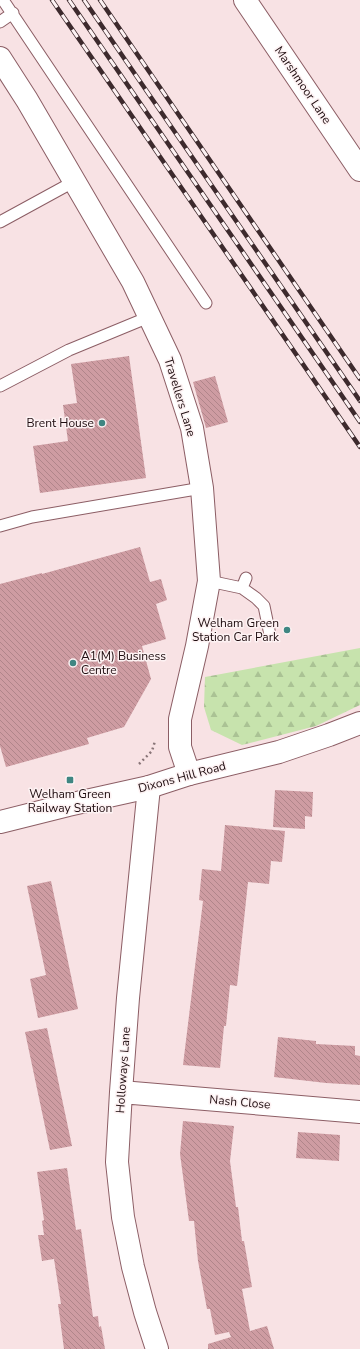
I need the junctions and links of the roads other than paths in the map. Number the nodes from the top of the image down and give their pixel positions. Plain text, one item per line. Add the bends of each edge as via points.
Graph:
1 (3, 0) edge
2 (245, 0) edge
3 (12, 13) junction
4 (0, 22) edge
5 (0, 58) edge
6 (360, 170) edge
7 (75, 181) junction
8 (0, 222) edge
9 (206, 303) dead end
10 (149, 317) junction
11 (0, 386) edge
12 (202, 488) junction
13 (0, 526) edge
14 (209, 581) junction
15 (270, 635) dead end
16 (360, 723) edge
17 (189, 774) junction
18 (149, 786) junction
19 (0, 822) edge
20 (121, 1092) junction
21 (360, 1112) edge
22 (158, 1349) edge

1 - 3 lane
2 - 6 street, Marshmoor Lane
3 - 4 lane
3 - 9 lane
5 - 7 street, Travellers Lane
7 - 8 lane
7 - 10 street, Travellers Lane via 133,282
10 - 11 lane via 69,350
10 - 12 street, Travellers Lane via 170,360 192,428
12 - 13 lane via 32,517
12 - 14 street, Travellers Lane
14 - 15 lane via 244,583 264,606
14 - 17 street, Travellers Lane via 180,719 180,747
16 - 17 street, Dixons Hill Road via 279,752
17 - 18 street, Dixons Hill Road
18 - 19 street, Dixons Hill Road
18 - 20 street, Holloways Lane
20 - 21 street, Nash Close
20 - 22 street, Holloways Lane via 117,1162 123,1217 133,1267

